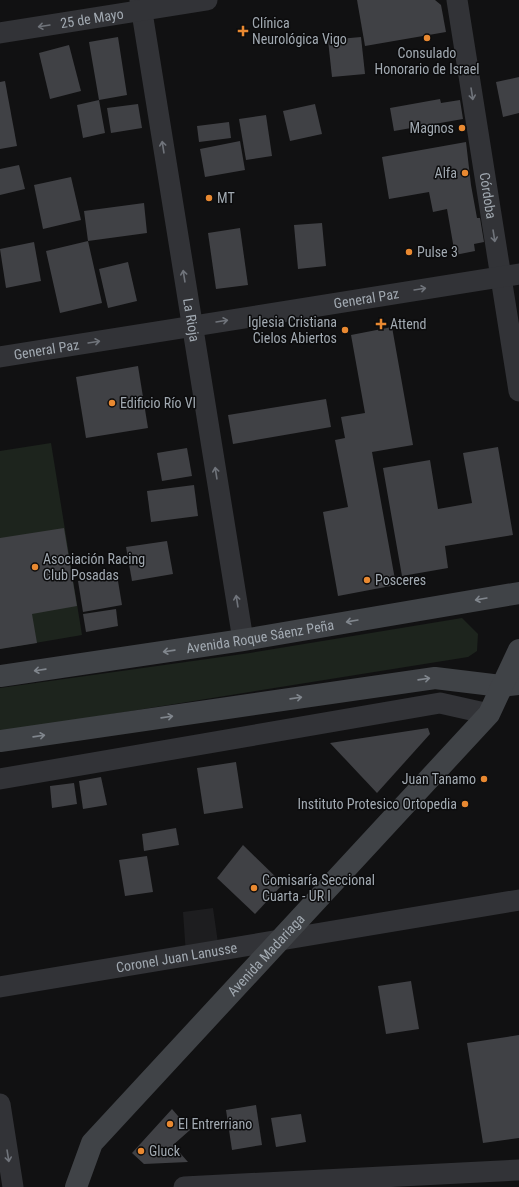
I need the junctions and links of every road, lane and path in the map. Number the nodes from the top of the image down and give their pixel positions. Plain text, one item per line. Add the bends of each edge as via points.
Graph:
1 (207, 0) edge
2 (457, 0) edge
3 (141, 5) edge
4 (0, 33) edge
5 (510, 275) edge
6 (192, 326) junction
7 (0, 357) edge
8 (519, 391) edge
9 (519, 593) edge
10 (243, 640) junction
11 (519, 650) edge
12 (0, 676) edge
13 (510, 685) edge
14 (488, 714) junction
15 (0, 742) edge
16 (0, 779) edge
17 (519, 900) edge
18 (280, 940) junction
19 (0, 986) edge
20 (0, 1104) edge
21 (519, 1170) edge
22 (13, 1187) edge
23 (76, 1187) edge
24 (184, 1187) edge

1 - 3 street, 25 de Mayo
2 -> 5 street, Córdoba
3 -> 4 street, 25 de Mayo
6 -> 3 street, La Rioja
6 -> 5 street, General Paz
5 - 8 street, Córdoba
7 -> 6 street, General Paz
10 -> 6 street, La Rioja
9 -> 10 main road, Avenida Roque Sáenz Peña
10 -> 12 main road, Avenida Roque Sáenz Peña
11 - 13 main road, Avenida Madariaga
13 - 14 main road, Avenida Madariaga
15 -> 13 main road via 435,678
14 - 16 street via 440,703
14 - 18 main road, Avenida Madariaga
17 - 18 street, Coronel Juan Lanusse
18 - 19 street, Coronel Juan Lanusse
18 - 23 main road, Avenida Madariaga via 92,1143
20 -> 22 street
21 - 24 street

